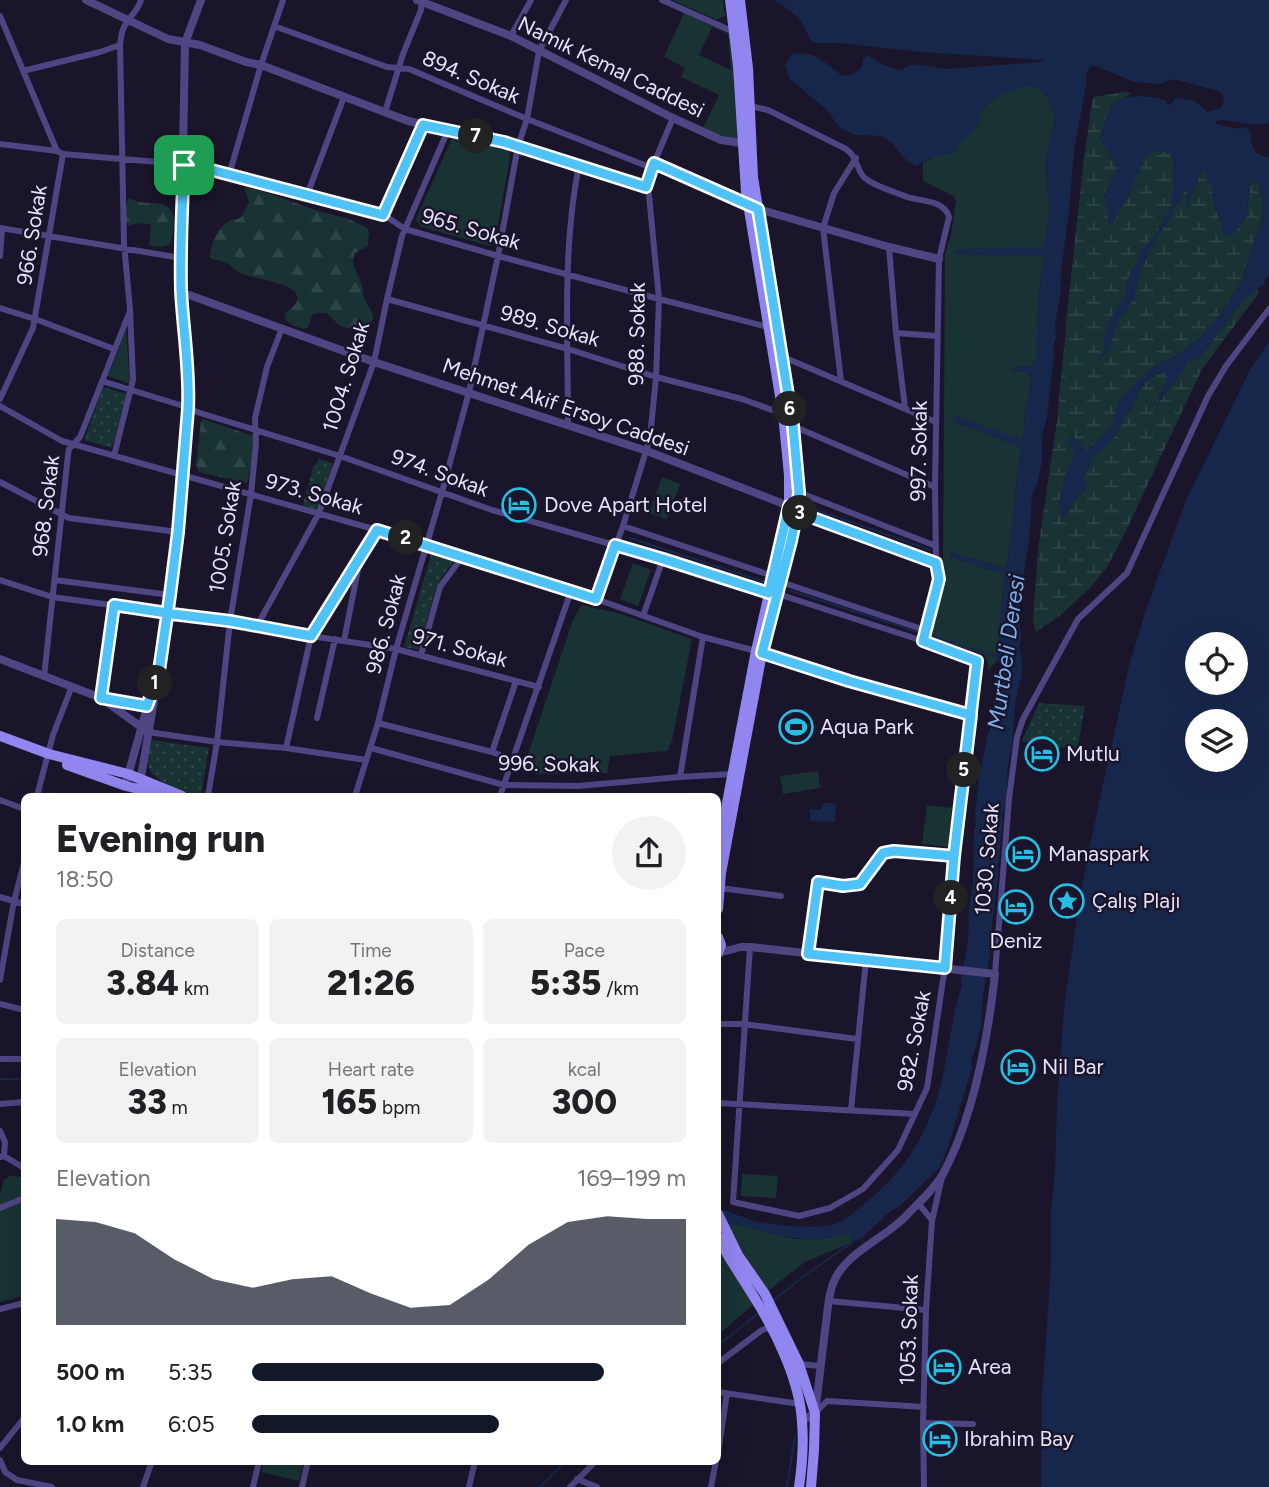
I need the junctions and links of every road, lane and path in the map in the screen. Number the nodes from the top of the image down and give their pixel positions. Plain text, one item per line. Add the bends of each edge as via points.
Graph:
1 (86, 0) edge
2 (141, 0) edge
3 (201, 0) edge
4 (283, 0) edge
5 (531, 0) edge
6 (566, 0) edge
7 (662, 0) edge
8 (730, 0) edge
9 (740, 0) edge
10 (421, 1) edge
11 (0, 16) edge
12 (129, 20) junction
13 (274, 26) junction
14 (735, 32) junction
15 (511, 36) junction
16 (0, 37) edge
17 (9, 37) junction
18 (185, 43) junction
19 (120, 45) junction
20 (539, 51) junction
21 (261, 65) junction
22 (398, 68) junction
23 (23, 71) junction
24 (344, 97) junction
25 (750, 106) junction
26 (385, 112) junction
27 (673, 118) junction
28 (527, 120) junction
29 (423, 125) junction
30 (449, 130) junction
31 (0, 144) edge
32 (747, 144) junction
33 (519, 146) junction
34 (60, 153) junction
35 (856, 158) junction
36 (123, 160) junction
37 (184, 165) junction
38 (579, 165) junction
39 (653, 166) junction
40 (229, 175) junction
41 (646, 187) junction
42 (307, 195) junction
43 (747, 204) junction
44 (758, 209) junction
45 (383, 215) junction
46 (1, 228) edge
47 (823, 228) junction
48 (405, 229) junction
49 (50, 236) junction
50 (889, 247) junction
51 (124, 248) junction
52 (0, 256) edge
53 (498, 256) junction
54 (181, 257) junction
55 (939, 259) junction
56 (568, 274) junction
57 (181, 292) junction
58 (387, 299) junction
59 (659, 299) junction
60 (0, 308) edge
61 (130, 309) junction
62 (1269, 309) edge
63 (35, 319) junction
64 (484, 325) junction
65 (768, 327) junction
66 (282, 328) junction
67 (896, 333) junction
68 (937, 336) junction
69 (114, 349) junction
70 (568, 349) junction
71 (781, 356) junction
72 (374, 362) junction
73 (656, 377) junction
74 (102, 381) junction
75 (841, 381) junction
76 (131, 390) junction
77 (469, 392) junction
78 (0, 399) edge
79 (0, 406) edge
80 (905, 408) junction
81 (188, 409) junction
82 (783, 414) junction
83 (936, 422) junction
84 (568, 424) junction
85 (793, 426) junction
86 (255, 430) junction
87 (73, 444) junction
88 (647, 451) junction
89 (114, 456) junction
90 (340, 456) junction
91 (183, 474) junction
92 (0, 482) edge
93 (935, 487) junction
94 (442, 492) junction
95 (799, 492) junction
96 (251, 494) junction
97 (793, 509) junction
98 (319, 513) junction
99 (63, 515) junction
100 (623, 526) junction
101 (377, 530) junction
102 (178, 532) junction
103 (427, 545) junction
104 (615, 545) junction
105 (936, 546) junction
106 (463, 556) junction
107 (360, 559) junction
108 (663, 559) junction
109 (936, 563) junction
110 (55, 579) junction
111 (777, 579) junction
112 (0, 580) edge
113 (571, 591) junction
114 (774, 593) junction
115 (170, 595) junction
116 (52, 597) junction
117 (596, 599) junction
118 (114, 605) junction
119 (167, 613) junction
120 (643, 616) junction
121 (230, 621) junction
122 (257, 626) junction
123 (925, 630) junction
124 (311, 636) junction
125 (703, 637) junction
126 (335, 639) junction
127 (344, 641) junction
128 (923, 641) junction
129 (396, 649) junction
130 (759, 652) junction
131 (421, 655) junction
132 (0, 659) edge
133 (977, 661) joint
134 (44, 677) junction
135 (516, 681) junction
136 (72, 686) junction
137 (539, 687) junction
138 (101, 698) junction
139 (150, 707) junction
140 (971, 715) junction
141 (317, 718) dead end
142 (378, 723) junction
143 (144, 729) junction
144 (0, 736) edge
145 (218, 742) junction
146 (286, 748) junction
147 (371, 748) junction
148 (492, 752) junction
149 (49, 754) junction
150 (366, 760) junction
151 (513, 760) junction
152 (128, 774) junction
153 (732, 774) junction
154 (680, 776) junction
155 (504, 785) junction
156 (578, 786) junction
157 (138, 788) edge
158 (126, 791) edge
159 (38, 793) edge
160 (156, 793) edge
161 (166, 793) edge
162 (209, 793) edge
163 (356, 793) edge
164 (501, 793) edge
165 (579, 793) edge
166 (0, 800) edge
167 (21, 808) edge
168 (721, 834) edge
169 (954, 856) junction
170 (21, 874) edge
171 (721, 879) edge
172 (721, 888) edge
173 (0, 897) edge
174 (781, 897) dead end
175 (14, 901) junction
176 (21, 903) edge
177 (721, 938) edge
178 (745, 947) junction
179 (721, 952) edge
180 (808, 954) junction
181 (866, 960) junction
182 (945, 968) junction
183 (995, 974) junction
184 (0, 980) edge
185 (0, 1004) edge
186 (21, 1009) edge
187 (721, 1024) edge
188 (744, 1024) junction
189 (857, 1039) junction
190 (0, 1059) edge
191 (21, 1059) edge
192 (21, 1102) edge
193 (721, 1103) edge
194 (0, 1104) edge
195 (738, 1104) junction
196 (851, 1110) junction
197 (915, 1114) junction
198 (0, 1131) edge
199 (2, 1156) edge
200 (21, 1166) edge
201 (942, 1175) junction
202 (21, 1199) edge
203 (918, 1203) junction
204 (0, 1208) edge
205 (932, 1221) junction
206 (721, 1234) edge
207 (829, 1301) junction
208 (21, 1304) edge
209 (0, 1309) edge
210 (926, 1310) junction
211 (770, 1314) junction
212 (772, 1327) junction
213 (721, 1361) edge
214 (799, 1364) junction
215 (821, 1366) junction
216 (721, 1392) edge
217 (727, 1393) junction
218 (800, 1404) junction
219 (924, 1407) junction
220 (815, 1413) junction
221 (802, 1421) junction
222 (21, 1422) edge
223 (923, 1423) junction
224 (973, 1424) dead end
225 (721, 1433) edge
226 (0, 1448) edge
227 (0, 1460) edge
228 (151, 1465) edge
229 (258, 1465) edge
230 (307, 1465) edge
231 (474, 1465) edge
232 (592, 1465) edge
233 (715, 1465) edge
234 (577, 1479) junction
235 (52, 1487) edge
236 (143, 1487) edge
237 (253, 1487) edge
238 (302, 1487) edge
239 (469, 1487) edge
240 (570, 1487) edge
241 (597, 1487) edge
242 (711, 1487) edge
243 (799, 1487) edge
244 (811, 1487) edge
245 (924, 1487) edge

1 - 12 street
2 - 12 street
3 - 18 street
4 - 13 street
5 - 15 street
6 - 20 street, 986. Sokak
7 - 14 street
8 - 14 main road
9 - 25 main road
10 - 15 street, Namık Kemal Caddesi
10 - 22 street
11 - 17 street
12 - 18 street
12 - 19 street
13 - 21 street
13 - 22 street, 894. Sokak
14 - 32 main road
15 - 20 street, Namık Kemal Caddesi
16 - 17 street
17 - 23 street
18 - 21 street
18 - 37 street
19 - 23 street
19 - 36 street
20 - 27 street, Namık Kemal Caddesi
20 - 28 street, 986. Sokak
21 - 24 street
21 - 40 street
22 - 26 street
22 - 28 street, 894. Sokak via 410,69
23 - 34 street
24 - 26 street
24 - 42 street
25 - 32 main road
25 - 35 street via 768,110
26 - 29 street
27 - 32 street, Namık Kemal Caddesi via 721,140
27 - 39 street
28 - 33 street, 986. Sokak
28 - 39 street, 894. Sokak
29 - 30 street
29 - 45 street
30 - 33 street
30 - 48 street, 1004. Sokak
31 - 34 street, 965. Sokak
32 - 43 main road
32 - 44 main road
33 - 38 street
33 - 53 street, 986. Sokak
34 - 36 street, 965. Sokak
34 - 49 street, 966. Sokak
35 - 47 street via 834,193
35 - 55 street, 997. Sokak via 869,180 948,212
36 - 37 street, 965. Sokak
36 - 51 street
37 - 40 street, 965. Sokak
37 - 54 street
38 - 41 street
38 - 56 street
39 - 41 street
39 - 43 street
40 - 42 street, 965. Sokak
41 - 59 street, 988. Sokak
42 - 45 street, 965. Sokak
43 - 44 street
43 - 65 main road
44 - 47 street
44 - 71 main road
45 - 48 street, 965. Sokak
46 - 49 street
46 - 52 street
47 - 50 street
47 - 75 street
48 - 53 street, 965. Sokak
48 - 58 street, 1004. Sokak
49 - 51 street
49 - 63 street, 966. Sokak
50 - 55 street
50 - 67 street
51 - 54 street
51 - 61 street
53 - 56 street, 965. Sokak
53 - 64 street, 986. Sokak
54 - 57 street
55 - 68 street, 997. Sokak
56 - 59 street, 965. Sokak
56 - 70 street
57 - 66 street, Mehmet Akif Ersoy Caddesi
57 - 81 street
58 - 64 street, 989. Sokak
58 - 72 street, 1004. Sokak
59 - 65 street, 965. Sokak
59 - 73 street, 988. Sokak
60 - 63 street
61 - 69 street, 968. Sokak
61 - 76 street
62 - 183 street, 1030. Sokak via 1208,396 1127,573 1078,620 1017,737
63 - 69 street
63 - 78 street, 966. Sokak
64 - 70 street, 989. Sokak
64 - 77 street, 986. Sokak
65 - 82 main road
66 - 72 street, Mehmet Akif Ersoy Caddesi
66 - 86 street, 1005. Sokak via 267,367
67 - 68 street
67 - 80 street
68 - 83 street, 997. Sokak
69 - 74 street, 968. Sokak
70 - 73 street, 989. Sokak
70 - 84 street
71 - 75 street
71 - 85 main road
72 - 77 street, Mehmet Akif Ersoy Caddesi
72 - 90 street, 1004. Sokak
73 - 82 street, 989. Sokak
73 - 88 street, 988. Sokak
74 - 76 street, 974. Sokak
74 - 87 street, 968. Sokak
75 - 80 street
76 - 81 street, 974. Sokak
76 - 89 street
77 - 84 street, Mehmet Akif Ersoy Caddesi
77 - 94 street, 986. Sokak
79 - 87 street, 973. Sokak
80 - 83 street
81 - 86 street, 974. Sokak
81 - 91 street
82 - 97 main road
83 - 93 street, 997. Sokak
84 - 88 street, Mehmet Akif Ersoy Caddesi
85 - 93 street
85 - 95 main road
86 - 90 street, 974. Sokak
86 - 96 street, 1005. Sokak
87 - 89 street, 973. Sokak
87 - 99 street, 968. Sokak
88 - 97 street, Mehmet Akif Ersoy Caddesi
88 - 100 street, 988. Sokak
89 - 91 street, 973. Sokak
90 - 94 street, 974. Sokak
90 - 98 street, 1004. Sokak
91 - 96 street, 973. Sokak
91 - 102 street
92 - 99 street
93 - 105 street, 997. Sokak
94 - 103 street, 986. Sokak
94 - 104 street, 974. Sokak
95 - 97 main road
95 - 105 street
96 - 98 street, 973. Sokak
96 - 121 street, 1005. Sokak
97 - 109 street, Mehmet Akif Ersoy Caddesi
97 - 111 main road
98 - 101 street, 973. Sokak
98 - 122 street, 1004. Sokak
99 - 102 street
99 - 110 street, 968. Sokak
100 - 104 street, 988. Sokak
100 - 111 street
101 - 103 street, 973. Sokak
101 - 107 street
102 - 115 street
103 - 106 street, 973. Sokak
103 - 129 street, 986. Sokak
104 - 108 street, 974. Sokak
104 - 117 street, 988. Sokak
105 - 109 street, 997. Sokak
106 - 113 street, 973. Sokak
106 - 131 street via 440,587
107 - 124 street
107 - 127 street
108 - 114 street, 974. Sokak
108 - 120 street
109 - 123 street, 997. Sokak via 939,579
110 - 115 street
110 - 116 street, 968. Sokak
111 - 114 main road
111 - 123 street
112 - 116 street, 971. Sokak
113 - 117 street, 973. Sokak
113 - 137 street
114 - 128 street, 974. Sokak
114 - 130 main road
115 - 119 street
116 - 118 street, 971. Sokak
116 - 134 street, 968. Sokak
117 - 120 street, 973. Sokak
118 - 119 street, 971. Sokak
118 - 138 street
119 - 121 street, 971. Sokak
119 - 139 street
120 - 125 street, 973. Sokak
121 - 122 street, 971. Sokak
121 - 145 street, 1005. Sokak
122 - 124 street, 971. Sokak
123 - 128 street, 997. Sokak
124 - 126 street, 971. Sokak
124 - 146 street
125 - 130 street, 973. Sokak
125 - 154 street
126 - 127 street, 971. Sokak
126 - 141 street
127 - 129 street, 971. Sokak
128 - 133 street, 974. Sokak
129 - 131 street, 971. Sokak
129 - 142 street, 986. Sokak
130 - 140 street, 973. Sokak
130 - 153 main road
130 - 171 main road
131 - 135 street, 971. Sokak
132 - 134 street
133 - 140 street, 982. Sokak
134 - 136 street
135 - 137 street, 971. Sokak
135 - 148 street
136 - 138 street
136 - 149 street
137 - 151 street
138 - 139 street
138 - 143 street
139 - 143 street
140 - 169 street, 982. Sokak
142 - 147 street, 986. Sokak
142 - 148 street
143 - 145 street
143 - 152 street
143 - 157 street
144 - 149 main road
145 - 146 street
145 - 162 street, 1005. Sokak
146 - 150 street
147 - 150 street, 986. Sokak
147 - 155 street, 996. Sokak
148 - 151 street
149 - 152 main road
149 - 158 main road
149 - 159 street
150 - 163 street, 986. Sokak
151 - 155 street
152 - 157 main road
152 - 158 street
153 - 154 street, 996. Sokak
153 - 168 main road
154 - 156 street, 996. Sokak
155 - 156 street, 996. Sokak
155 - 164 street
156 - 165 street
157 - 158 main road
157 - 160 main road
157 - 161 main road
166 - 167 street
169 - 180 street via 883,853 860,884 818,882
169 - 182 street, 982. Sokak
170 - 175 street
172 - 174 street
173 - 175 street
175 - 176 street
175 - 184 street
177 - 178 street
178 - 179 street
178 - 180 street
178 - 188 street
180 - 181 street
181 - 182 street
181 - 189 street
182 - 183 street
182 - 197 street, 982. Sokak via 927,1087
183 - 201 street via 974,1092
185 - 186 street
187 - 188 street
188 - 189 street
188 - 195 street
189 - 196 street
190 - 191 street
192 - 194 street
193 - 195 street
195 - 196 street
195 - 197 street, 982. Sokak via 733,1202 799,1216 830,1208 863,1189 898,1150
196 - 197 street
198 - 199 street via 5,1142
199 - 200 street
201 - 203 street
201 - 205 street, 1053. Sokak
202 - 204 street
203 - 205 street
203 - 207 street via 844,1265 834,1279
205 - 210 street, 1053. Sokak
206 - 211 main road
207 - 210 street
207 - 215 street
208 - 209 street
210 - 219 street, 1053. Sokak
211 - 212 main road
211 - 214 main road
212 - 213 street
212 - 218 main road
214 - 215 street
214 - 220 main road
215 - 220 street
216 - 217 street
217 - 218 street
217 - 225 street
218 - 221 main road
219 - 220 street via 827,1401
219 - 223 street, 1053. Sokak
220 - 221 street
220 - 244 main road
221 - 243 main road
222 - 226 street
223 - 224 street
223 - 245 street, 1053. Sokak
227 - 235 street via 5,1472 17,1480
228 - 236 street
229 - 237 street
230 - 238 street
231 - 239 street
232 - 234 street
233 - 242 street
234 - 240 street
234 - 241 street

